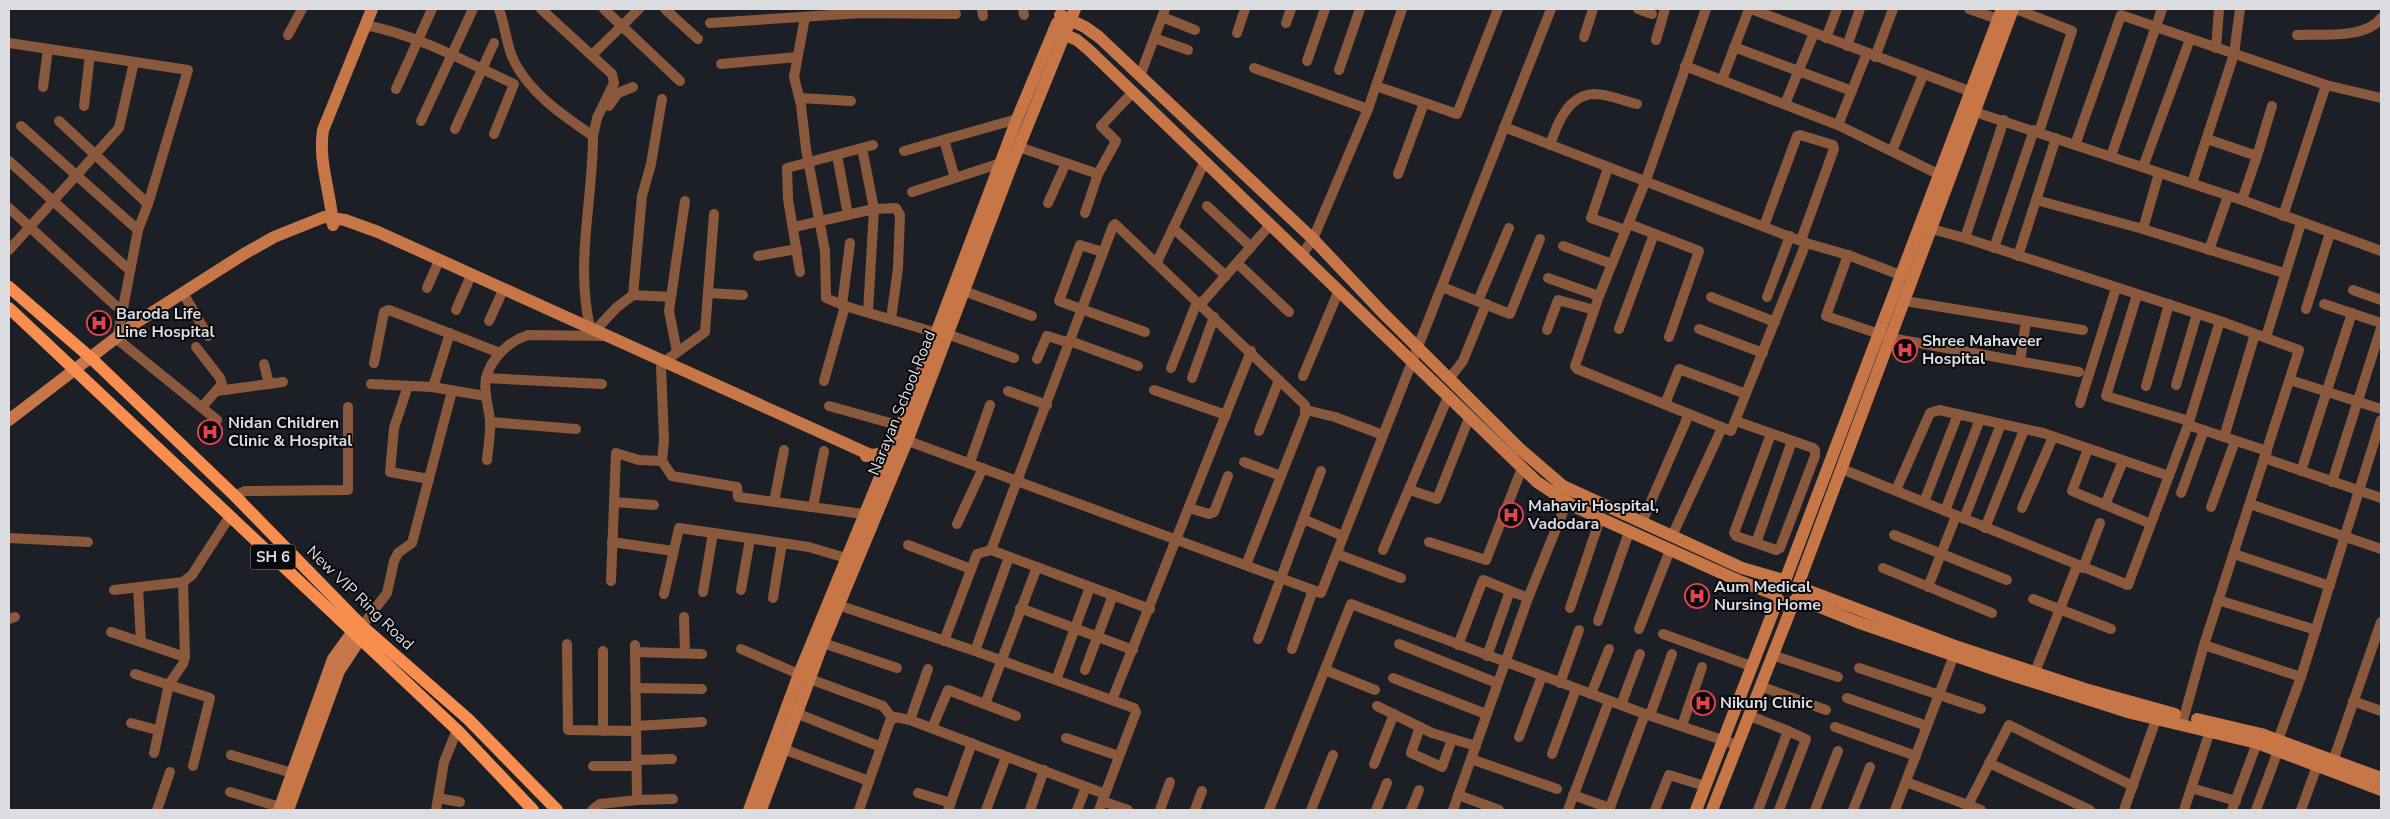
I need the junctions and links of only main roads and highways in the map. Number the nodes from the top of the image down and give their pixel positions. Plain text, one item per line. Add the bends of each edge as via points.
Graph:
1 (9, 286) edge
2 (9, 308) edge
3 (360, 629) junction
4 (533, 810) edge
5 (557, 810) edge

1 - 3 main road, New VIP Ring Road / SH 6 via 91,358 235,496
2 - 3 main road, New VIP Ring Road / SH 6 via 230,516
3 - 4 main road, New VIP Ring Road / SH 6
3 - 5 main road, New VIP Ring Road / SH 6 via 468,719

